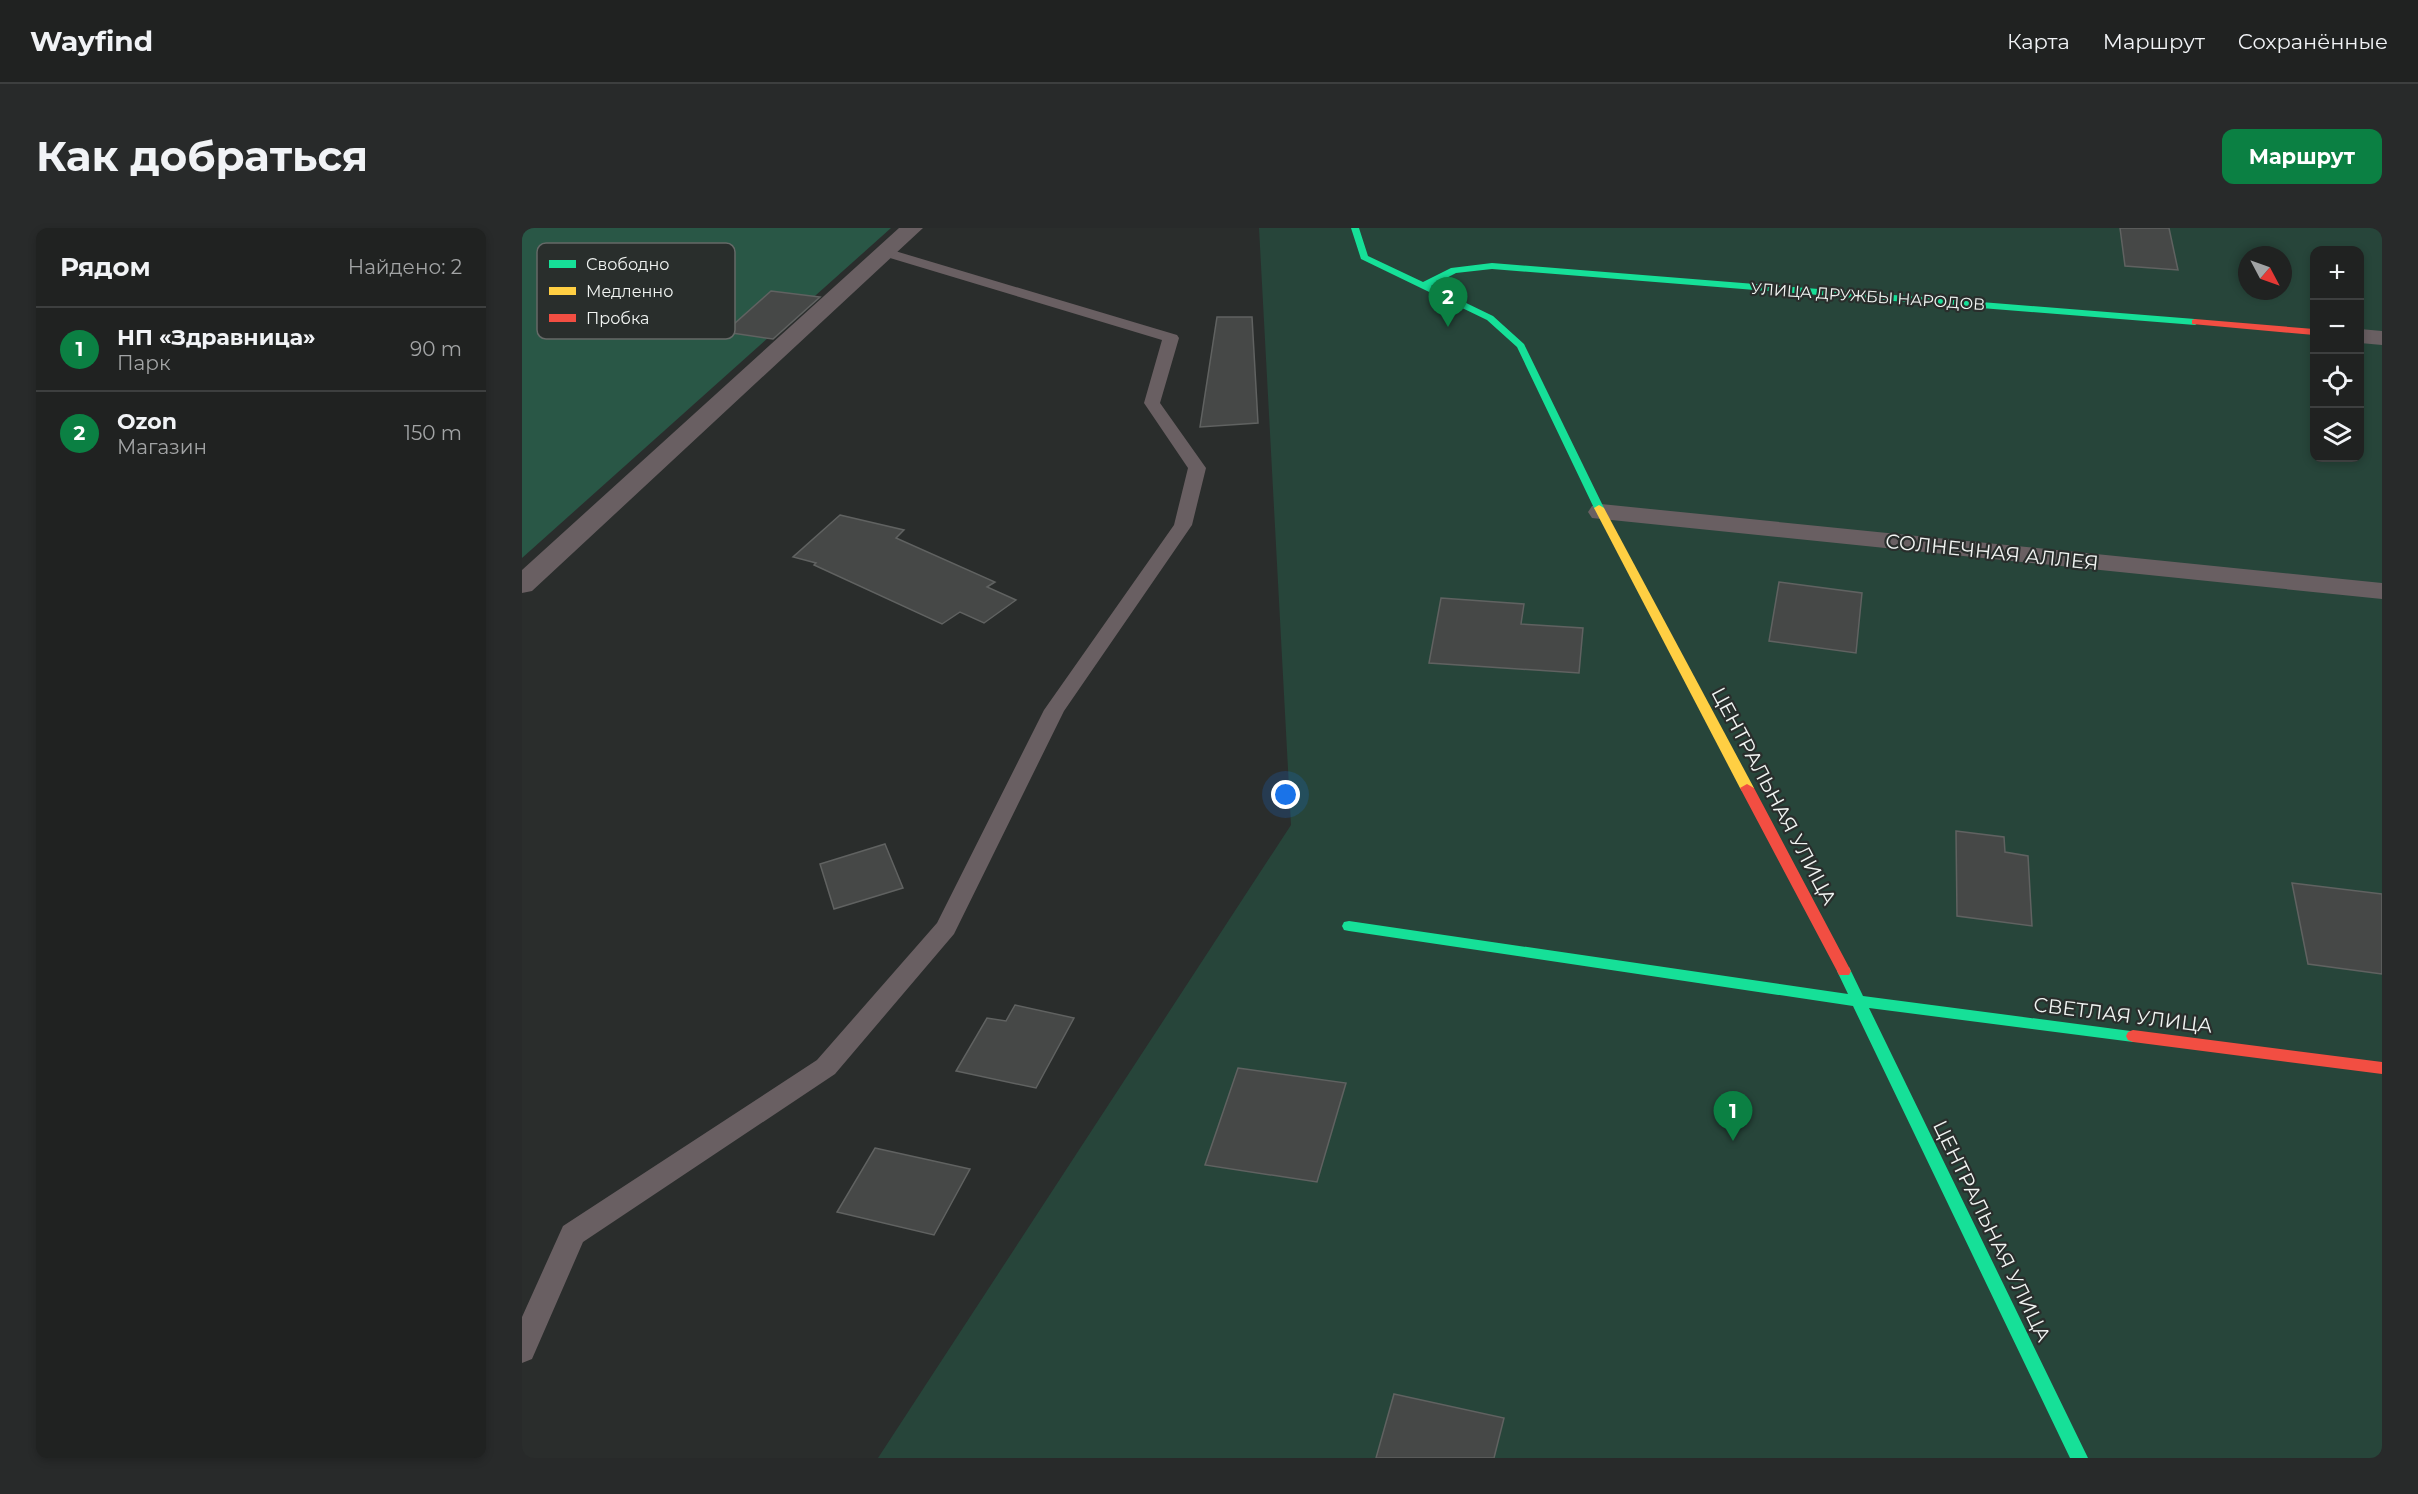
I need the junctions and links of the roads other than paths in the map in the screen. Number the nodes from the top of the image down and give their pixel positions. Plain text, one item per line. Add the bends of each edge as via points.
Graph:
1 (912, 228) edge
2 (1354, 228) edge
3 (885, 252) junction
4 (1425, 285) junction
5 (2310, 332) edge
6 (2364, 336) edge
7 (2382, 338) edge
8 (1601, 512) junction
9 (522, 585) edge
10 (2382, 591) edge
11 (1349, 926) dead end
12 (1860, 1001) junction
13 (2382, 1068) edge
14 (522, 1350) edge
15 (2079, 1458) edge

1 - 3 street
2 - 4 street, ЦЕНТРАЛЬНАЯ УЛИЦА via 1364,257
3 - 9 street
3 - 14 lane via 1171,338 1152,403 1197,468 1183,525 1054,710 946,928 826,1067 573,1234
4 - 5 street, УЛИЦА ДРУЖБЫ НАРОДОВ via 1454,270 1492,266
4 - 8 street, ЦЕНТРАЛЬНАЯ УЛИЦА via 1490,318 1521,346
6 - 7 street
8 - 10 street, СОЛНЕЧНАЯ АЛЛЕЯ
8 - 12 street, ЦЕНТРАЛЬНАЯ УЛИЦА
11 - 12 street, СВЕТЛАЯ УЛИЦА
12 - 13 street, СВЕТЛАЯ УЛИЦА
12 - 15 street, ЦЕНТРАЛЬНАЯ УЛИЦА

